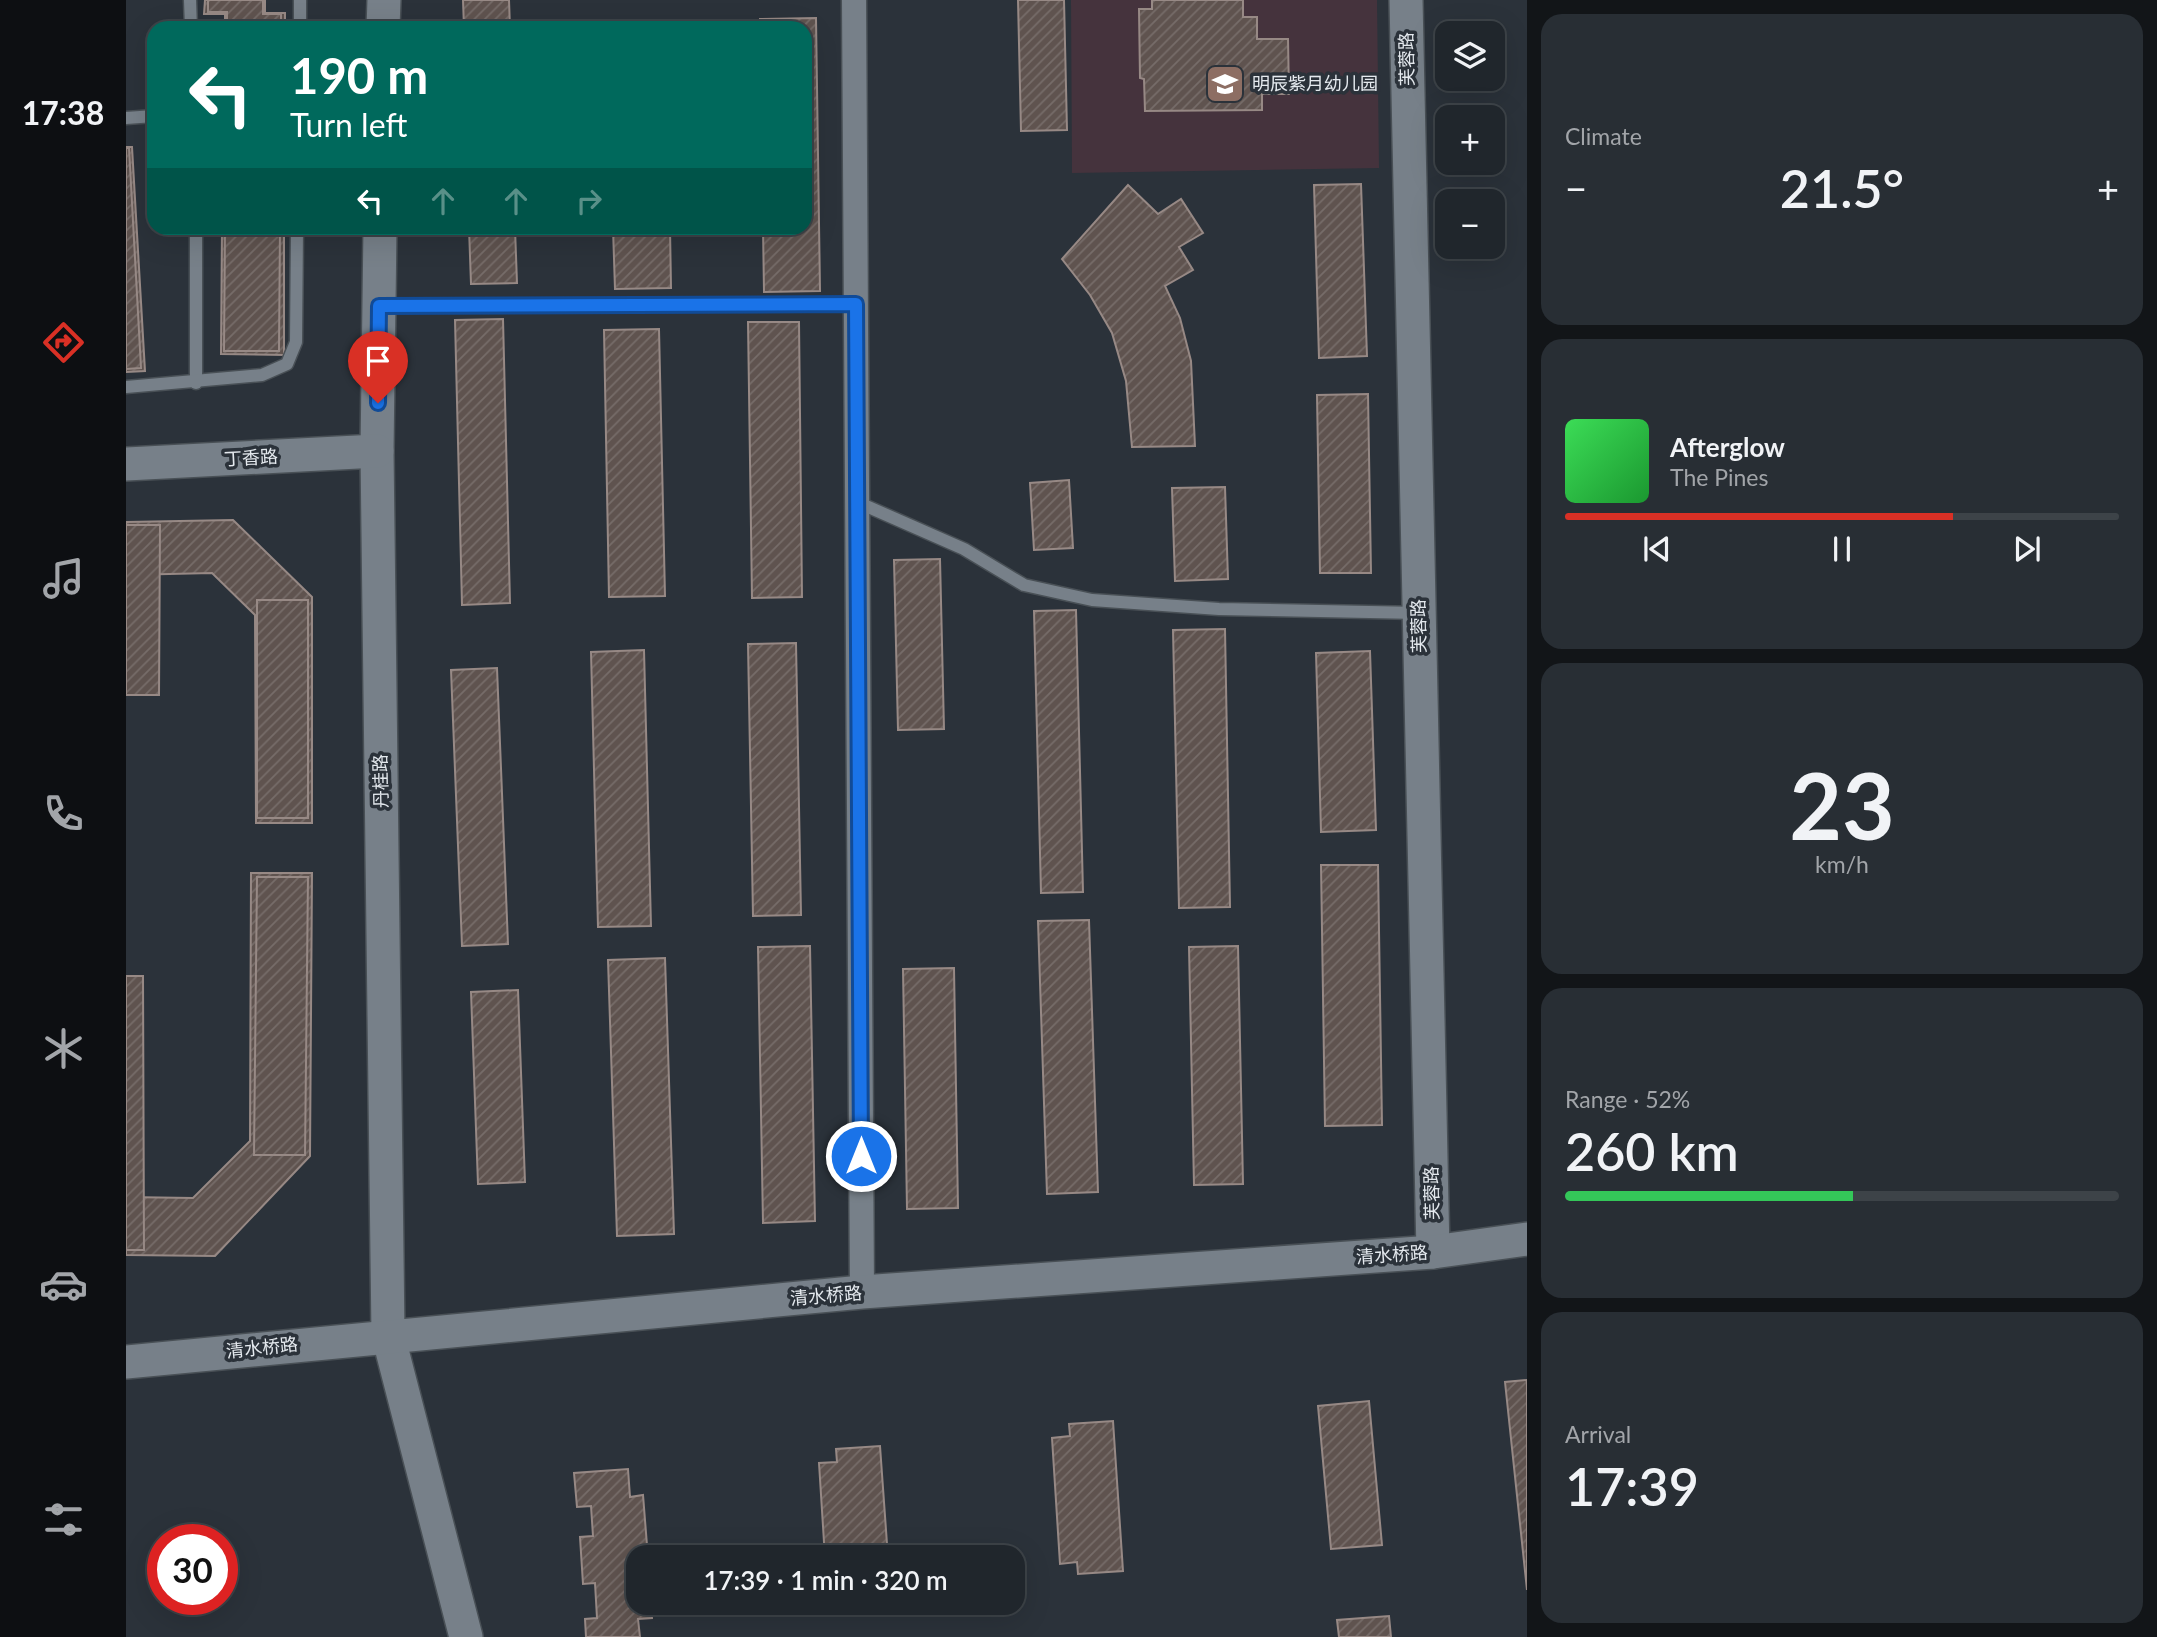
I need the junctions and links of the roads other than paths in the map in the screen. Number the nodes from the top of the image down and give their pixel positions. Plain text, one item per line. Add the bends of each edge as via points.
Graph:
1 (190, 0) edge
2 (300, 0) edge
3 (384, 0) edge
4 (854, 0) edge
5 (1406, 0) edge
6 (191, 21) edge
7 (300, 21) edge
8 (383, 21) edge
9 (147, 116) edge
10 (126, 118) edge
11 (195, 235) edge
12 (297, 235) edge
13 (380, 235) edge
14 (856, 304) junction
15 (379, 306) junction
16 (197, 383) junction
17 (126, 387) edge
18 (377, 452) junction
19 (126, 464) edge
20 (857, 502) junction
21 (1419, 614) junction
22 (1527, 1239) edge
23 (1433, 1252) junction
24 (862, 1292) junction
25 (388, 1335) junction
26 (126, 1362) edge
27 (466, 1637) edge

1 - 6 lane
2 - 7 lane
3 - 8 street
4 - 14 street
5 - 21 street, 芙蓉路
9 - 10 lane
11 - 16 lane
12 - 16 lane via 296,342 287,364 262,375
13 - 15 street, 丹桂路
14 - 15 lane
14 - 20 street
15 - 18 street, 丹桂路
16 - 17 lane
18 - 19 street, 丁香路
18 - 25 street, 丹桂路
20 - 21 lane via 964,549 1024,585 1092,600 1219,609
20 - 24 street
21 - 23 street, 芙蓉路
22 - 23 street, 清水桥路
23 - 24 street, 清水桥路
24 - 25 street, 清水桥路
25 - 26 street, 清水桥路
25 - 27 street, 丹桂路

